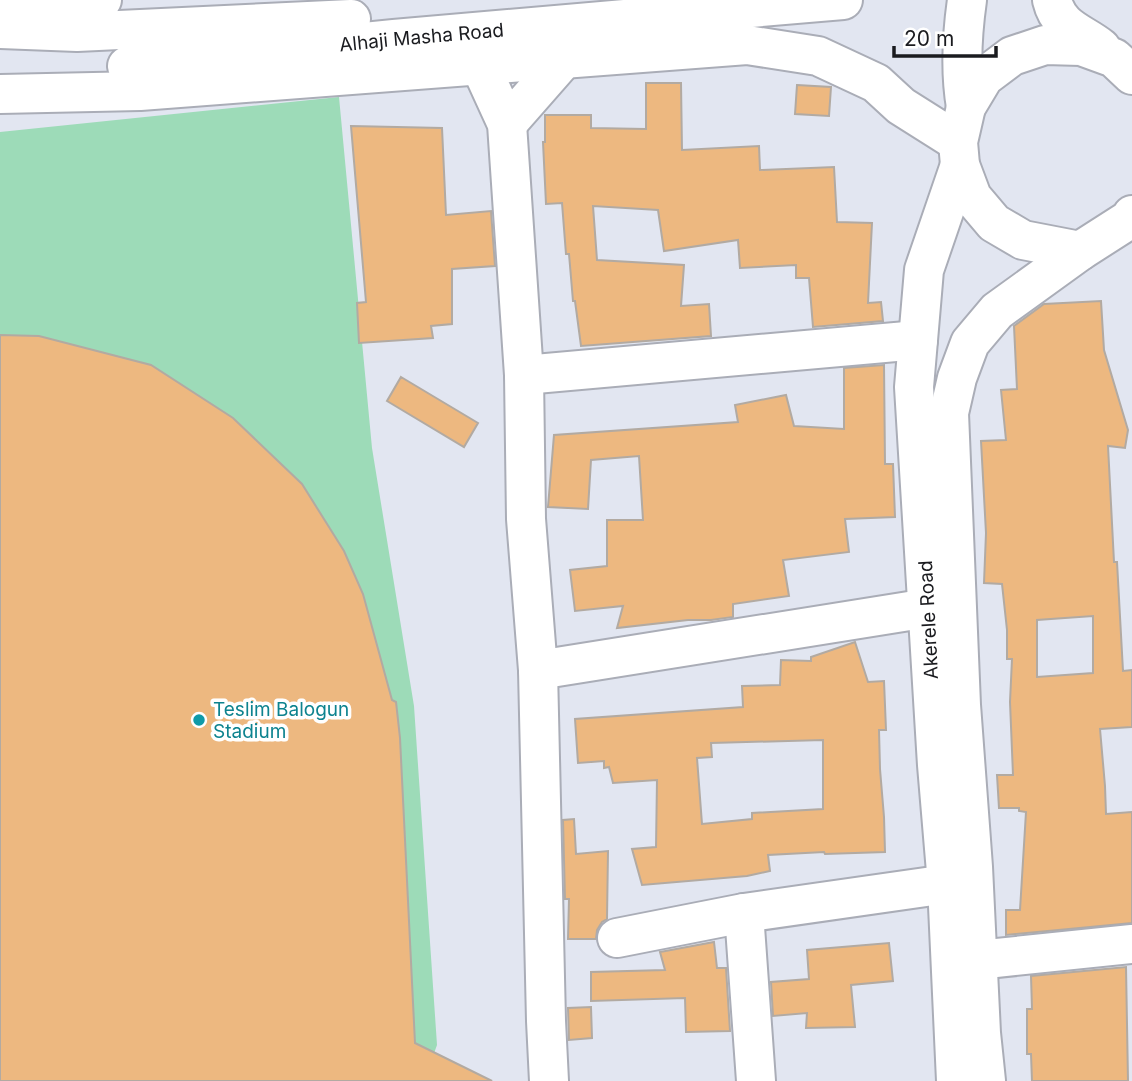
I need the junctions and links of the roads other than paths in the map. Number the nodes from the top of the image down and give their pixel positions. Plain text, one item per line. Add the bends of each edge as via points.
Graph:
1 (102, 0) edge
2 (598, 0) edge
3 (843, 0) edge
4 (967, 0) edge
5 (1052, 0) edge
6 (0, 14) edge
7 (393, 28) junction
8 (0, 29) edge
9 (564, 59) junction
10 (480, 65) junction
11 (1123, 67) edge
12 (0, 84) edge
13 (0, 94) edge
14 (507, 124) junction
15 (961, 138) junction
16 (1131, 219) edge
17 (1080, 251) junction
18 (918, 340) junction
19 (524, 375) junction
20 (928, 608) junction
21 (538, 670) junction
22 (947, 884) junction
23 (744, 913) junction
24 (617, 938) dead end
25 (1132, 944) edge
26 (963, 955) junction
27 (549, 1081) edge
28 (756, 1081) edge
29 (956, 1081) edge
30 (986, 1081) edge

1 - 6 street
2 - 7 street, Alhaji Masha Road
3 - 7 street, Alhaji Masha Road
4 - 15 street
5 - 11 street via 1063,23
7 - 8 street, Alhaji Masha Road
7 - 12 street, Alhaji Masha Road
9 - 10 street
9 - 14 street
9 - 15 street via 747,45 818,56 876,83 901,106
10 - 13 street via 140,91
10 - 14 street
11 - 15 street via 1081,46 1045,45 1012,56 984,77
14 - 19 street
15 - 17 street via 972,197 994,223 1023,240
15 - 18 street, Akerele Road via 924,270
16 - 17 street
17 - 26 street via 997,311 970,343 949,413 973,867
18 - 19 street
18 - 20 street, Akerele Road via 914,387
19 - 21 street via 526,519
20 - 21 street
20 - 22 street, Akerele Road
21 - 27 street
22 - 23 street
22 - 26 street, Akerele Road
23 - 24 street
23 - 28 street
25 - 26 street
26 - 29 street, Akerele Road
26 - 30 street

